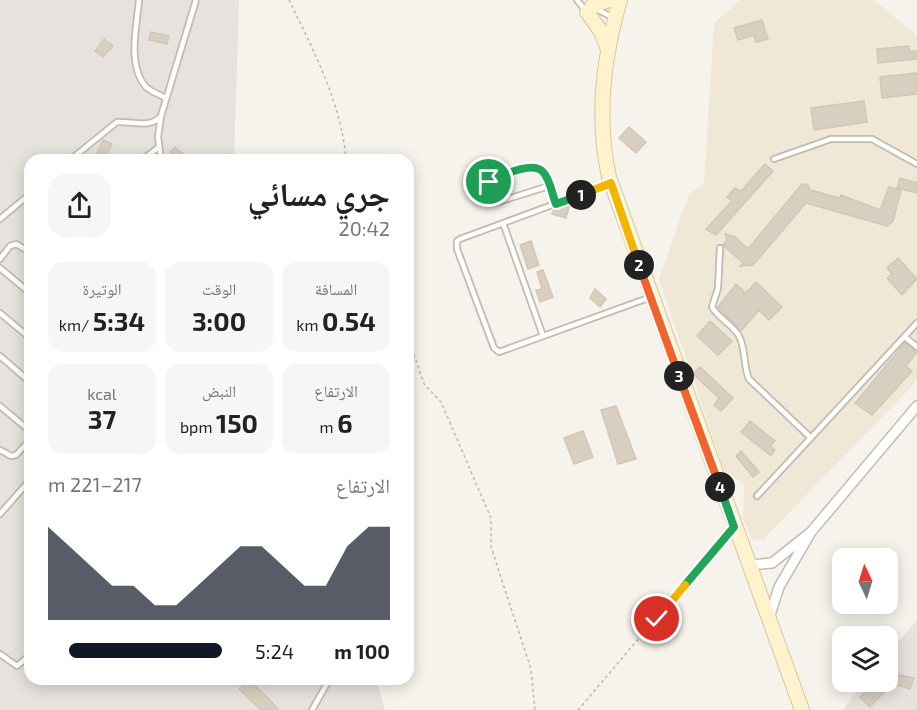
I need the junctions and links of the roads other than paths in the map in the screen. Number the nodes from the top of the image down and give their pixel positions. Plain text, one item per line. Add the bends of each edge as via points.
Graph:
1 (139, 0) edge
2 (196, 0) edge
3 (577, 0) edge
4 (609, 0) edge
5 (620, 0) edge
6 (587, 8) junction
7 (614, 22) junction
8 (608, 49) junction
9 (165, 98) junction
10 (161, 116) junction
11 (159, 147) junction
12 (77, 154) edge
13 (150, 154) edge
14 (160, 154) edge
15 (774, 159) dead end
16 (917, 164) edge
17 (611, 183) junction
18 (549, 186) junction
19 (24, 199) edge
20 (556, 204) junction
21 (0, 219) edge
22 (503, 224) junction
23 (720, 248) dead end
24 (24, 249) edge
25 (0, 259) edge
26 (0, 268) edge
27 (24, 288) edge
28 (651, 297) junction
29 (0, 313) edge
30 (917, 323) edge
31 (24, 333) edge
32 (543, 336) junction
33 (905, 337) junction
34 (917, 347) edge
35 (0, 356) edge
36 (24, 377) edge
37 (0, 406) edge
38 (917, 406) edge
39 (24, 426) edge
40 (811, 438) junction
41 (24, 446) edge
42 (0, 450) edge
43 (24, 487) edge
44 (757, 496) dead end
45 (0, 514) edge
46 (811, 532) junction
47 (748, 565) junction
48 (769, 621) junction
49 (0, 654) edge
50 (24, 660) edge
51 (326, 685) edge
52 (312, 710) edge
53 (802, 710) edge

1 - 9 lane via 137,72 146,88
2 - 9 lane
3 - 6 lane
4 - 6 main road
5 - 7 main road
6 - 7 lane
6 - 8 main road
7 - 8 main road
8 - 17 main road via 603,76 603,134
9 - 10 lane
10 - 11 lane
10 - 12 lane via 147,124 117,122
11 - 13 lane
11 - 14 lane
15 - 16 lane via 831,139 872,140
17 - 20 lane
17 - 28 main road
18 - 18 lane via 498,202 492,200 488,184 530,168 544,173
18 - 20 lane
19 - 21 lane
20 - 22 lane
22 - 32 lane
22 - 32 lane via 460,239 457,249 496,351
23 - 40 lane via 718,288 712,307 740,337 748,380
24 - 25 lane via 16,244 10,246
26 - 27 lane
28 - 32 lane
28 - 47 main road
29 - 31 lane
30 - 33 lane
33 - 34 lane
33 - 40 lane
35 - 36 lane
37 - 39 lane
38 - 46 street
40 - 44 lane
41 - 42 lane via 11,456
43 - 45 lane
46 - 47 street via 772,563
46 - 48 street via 779,587
47 - 48 main road
48 - 53 main road
49 - 50 lane via 12,665
51 - 52 lane

